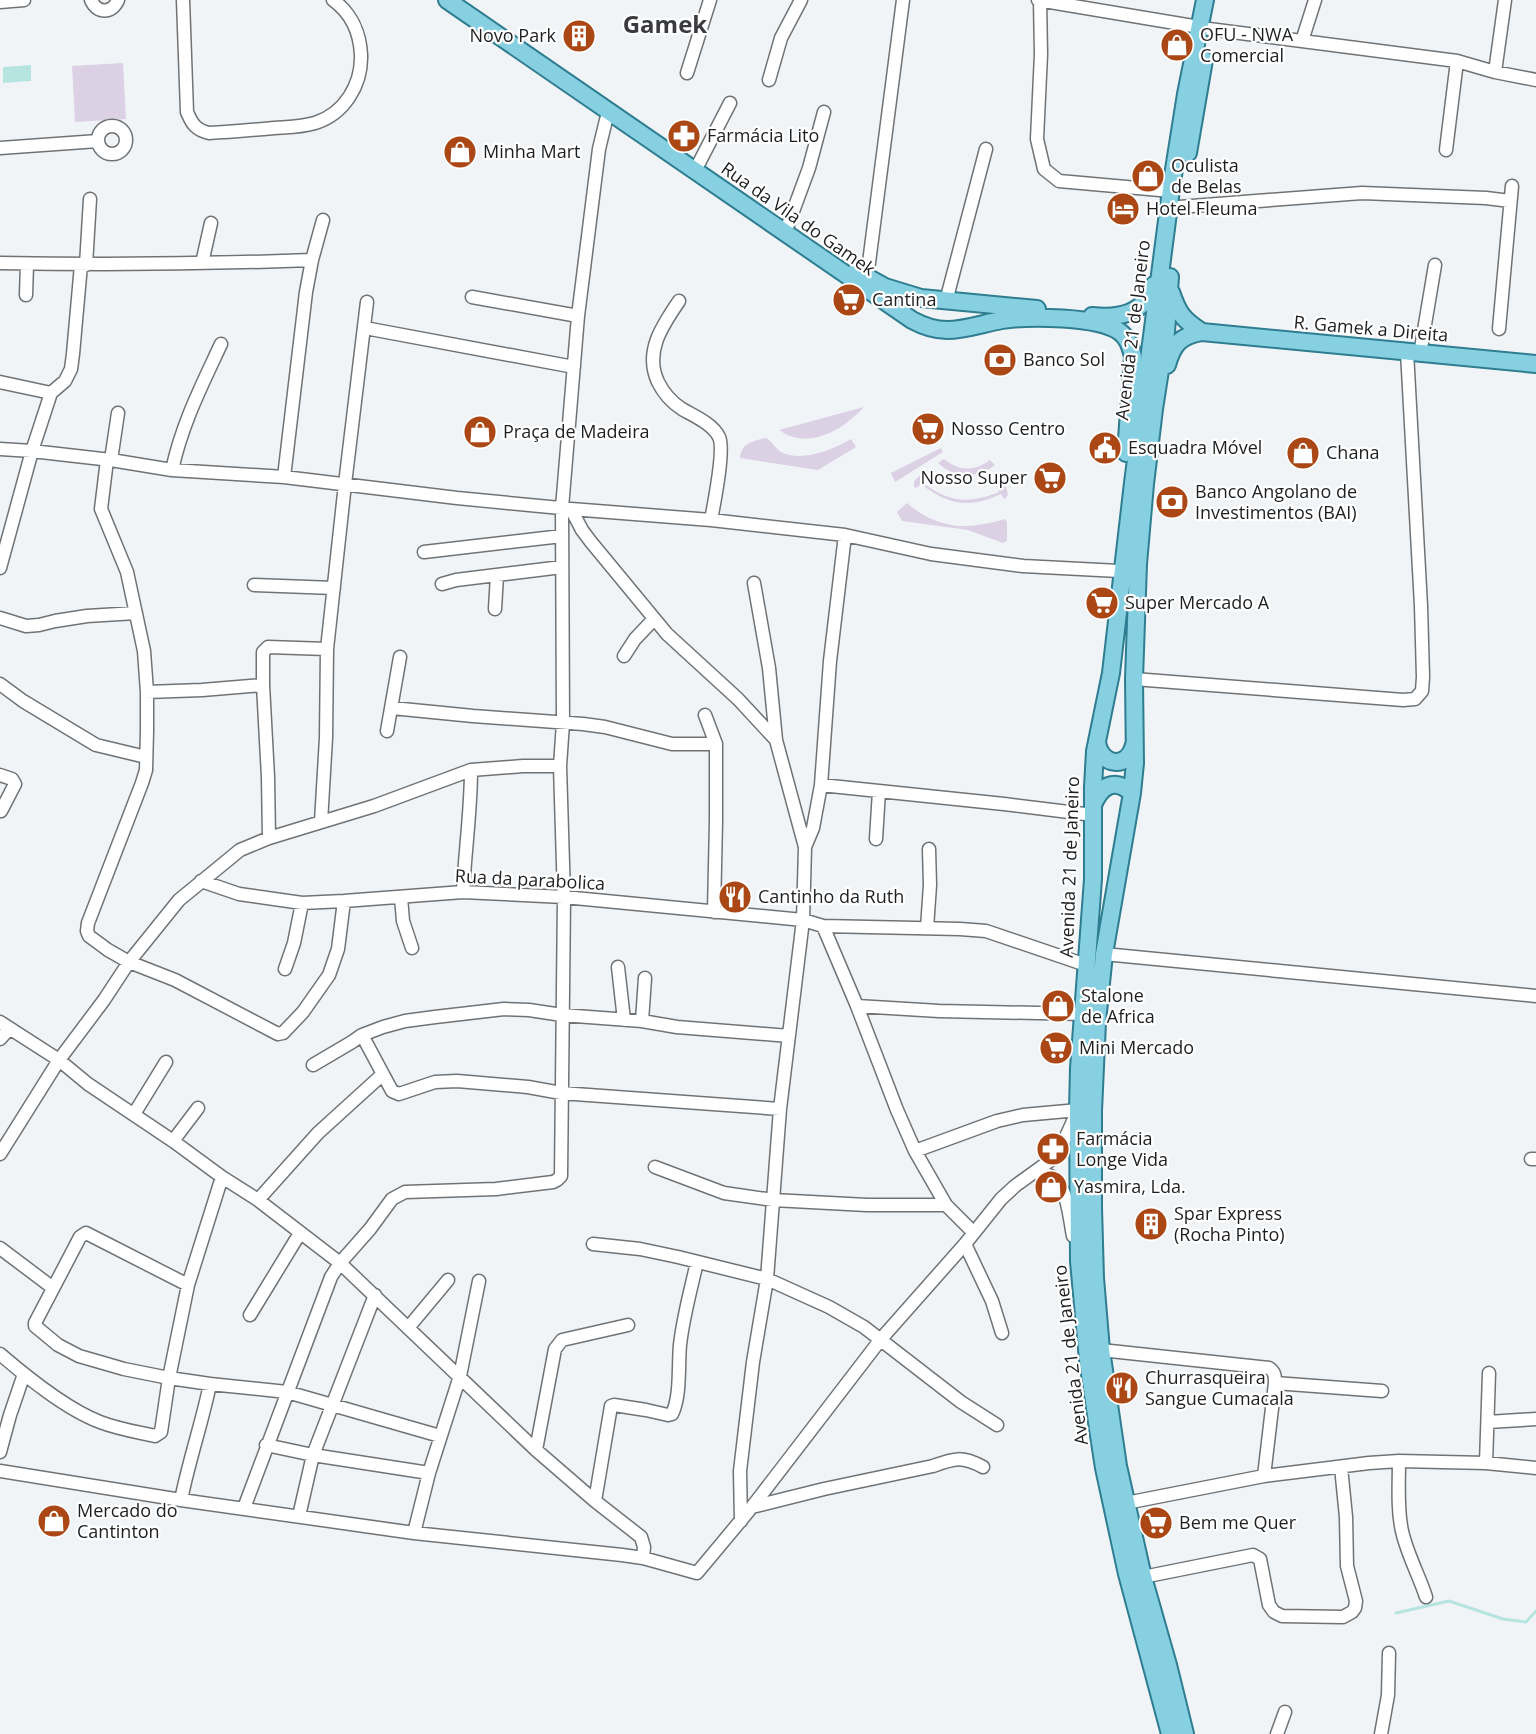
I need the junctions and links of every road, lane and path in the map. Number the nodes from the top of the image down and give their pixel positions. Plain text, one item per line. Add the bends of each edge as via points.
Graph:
1 (24, 0) edge
2 (91, 0) edge
3 (118, 0) edge
4 (183, 0) edge
5 (333, 0) edge
6 (447, 0) edge
7 (462, 0) edge
8 (710, 0) edge
9 (801, 0) edge
10 (903, 0) edge
11 (1039, 0) edge
12 (1205, 0) edge
13 (1215, 0) edge
14 (1315, 0) edge
15 (1505, 0) edge
16 (0, 2) edge
17 (1204, 28) junction
18 (1302, 40) junction
19 (1457, 61) junction
20 (1495, 72) junction
21 (687, 74) dead end
22 (770, 80) dead end
23 (1536, 80) edge
24 (730, 103) dead end
25 (610, 112) junction
26 (824, 112) dead end
27 (98, 141) dead end
28 (0, 148) edge
29 (987, 148) dead end
30 (1446, 150) dead end
31 (699, 164) junction
32 (1512, 186) dead end
33 (1171, 191) junction
34 (90, 199) dead end
35 (1510, 201) junction
36 (1179, 207) junction
37 (323, 220) dead end
38 (211, 223) dead end
39 (788, 225) junction
40 (1165, 237) junction
41 (312, 260) junction
42 (202, 262) junction
43 (0, 263) edge
44 (27, 264) junction
45 (84, 265) junction
46 (1435, 265) dead end
47 (867, 278) junction
48 (1169, 287) junction
49 (26, 294) dead end
50 (472, 297) dead end
51 (679, 301) dead end
52 (941, 301) junction
53 (368, 302) dead end
54 (578, 316) junction
55 (365, 328) junction
56 (932, 328) junction
57 (1499, 329) dead end
58 (1202, 332) junction
59 (221, 344) dead end
60 (1413, 353) junction
61 (1536, 364) edge
62 (573, 367) junction
63 (0, 382) edge
64 (51, 393) junction
65 (1154, 409) junction
66 (118, 413) dead end
67 (0, 449) edge
68 (32, 451) junction
69 (109, 460) junction
70 (172, 470) junction
71 (284, 477) junction
72 (345, 484) junction
73 (567, 509) junction
74 (711, 520) junction
75 (844, 535) junction
76 (562, 536) junction
77 (424, 552) dead end
78 (2, 554) edge
79 (562, 567) junction
80 (0, 568) edge
81 (1119, 571) junction
82 (497, 575) junction
83 (754, 583) dead end
84 (442, 584) dead end
85 (254, 585) dead end
86 (334, 588) junction
87 (495, 609) dead end
88 (1119, 609) junction
89 (136, 613) junction
90 (0, 618) edge
91 (654, 619) junction
92 (327, 649) junction
93 (624, 656) dead end
94 (400, 657) dead end
95 (1134, 679) junction
96 (0, 684) edge
97 (263, 685) junction
98 (147, 692) junction
99 (392, 708) junction
100 (705, 715) dead end
101 (563, 723) junction
102 (387, 731) dead end
103 (776, 740) junction
104 (1097, 742) junction
105 (716, 744) junction
106 (1134, 744) junction
107 (146, 757) junction
108 (560, 766) junction
109 (471, 770) junction
110 (0, 775) edge
111 (821, 785) junction
112 (879, 791) junction
113 (1132, 793) junction
114 (1093, 810) junction
115 (0, 811) edge
116 (321, 822) junction
117 (269, 838) junction
118 (876, 839) dead end
119 (805, 847) junction
120 (929, 849) dead end
121 (201, 881) junction
122 (464, 892) junction
123 (401, 897) junction
124 (564, 897) junction
125 (344, 902) junction
126 (302, 903) junction
127 (714, 912) junction
128 (803, 920) junction
129 (823, 926) junction
130 (927, 928) junction
131 (412, 948) dead end
132 (1104, 954) junction
133 (129, 962) junction
134 (1086, 965) junction
135 (618, 967) dead end
136 (285, 969) dead end
137 (645, 978) dead end
138 (1536, 996) edge
139 (857, 1006) junction
140 (1083, 1014) junction
141 (562, 1015) junction
142 (624, 1020) junction
143 (642, 1021) junction
144 (4, 1025) edge
145 (362, 1035) junction
146 (789, 1036) junction
147 (0, 1039) edge
148 (59, 1060) junction
149 (166, 1062) dead end
150 (313, 1065) dead end
151 (383, 1074) junction
152 (561, 1093) junction
153 (198, 1108) dead end
154 (780, 1109) junction
155 (1078, 1110) junction
156 (134, 1114) junction
157 (173, 1141) junction
158 (915, 1151) junction
159 (0, 1154) edge
160 (655, 1167) dead end
161 (1032, 1173) junction
162 (222, 1177) junction
163 (258, 1200) junction
164 (773, 1200) junction
165 (946, 1205) junction
166 (974, 1232) junction
167 (300, 1233) junction
168 (593, 1244) dead end
169 (965, 1244) junction
170 (0, 1248) edge
171 (1079, 1261) junction
172 (697, 1262) junction
173 (340, 1263) junction
174 (767, 1279) junction
175 (448, 1280) dead end
176 (479, 1281) dead end
177 (188, 1285) junction
178 (53, 1288) junction
179 (375, 1295) junction
180 (250, 1315) dead end
181 (628, 1325) dead end
182 (408, 1328) junction
183 (1002, 1333) dead end
184 (881, 1339) junction
185 (1101, 1350) junction
186 (0, 1354) edge
187 (1489, 1372) dead end
188 (24, 1374) junction
189 (460, 1376) junction
190 (169, 1378) junction
191 (1275, 1383) junction
192 (210, 1384) junction
193 (1382, 1391) dead end
194 (287, 1392) junction
195 (331, 1406) junction
196 (5, 1413) edge
197 (1536, 1419) edge
198 (1488, 1422) junction
199 (997, 1425) dead end
200 (440, 1436) junction
201 (266, 1445) junction
202 (536, 1450) junction
203 (0, 1452) edge
204 (313, 1455) junction
205 (1399, 1461) junction
206 (1486, 1463) junction
207 (983, 1467) dead end
208 (1341, 1467) junction
209 (1536, 1468) edge
210 (0, 1471) edge
211 (429, 1473) junction
212 (1264, 1476) junction
213 (181, 1500) junction
214 (595, 1501) junction
215 (1126, 1503) junction
216 (752, 1507) junction
217 (244, 1508) junction
218 (299, 1516) junction
219 (741, 1521) junction
220 (414, 1533) junction
221 (643, 1558) junction
222 (1143, 1578) junction
223 (1426, 1597) dead end
224 (1389, 1653) dead end
225 (1285, 1712) dead end
226 (1170, 1734) edge
227 (1185, 1734) edge
228 (1277, 1734) edge
229 (1381, 1734) edge

1 - 16 street
2 - 3 street via 102,11 115,7
4 - 5 street via 187,112 198,130 209,133 315,123 348,101 362,63 360,40 352,21
6 - 25 main road, Rua da Vila do Gamek
7 - 31 main road, Rua da Vila do Gamek
8 - 21 street
9 - 22 street via 781,38
10 - 47 street
11 - 17 street
11 - 33 street via 1037,139 1044,169 1059,181
12 - 17 main road, Avenida 21 de Janeiro
13 - 17 main road, Avenida 21 de Janeiro
14 - 18 street
15 - 20 street
17 - 18 street
17 - 33 main road, Avenida 21 de Janeiro via 1186,94
17 - 36 main road, Avenida 21 de Janeiro
18 - 19 street
19 - 20 street
19 - 30 street
20 - 23 street
24 - 31 street
25 - 54 street via 599,149
25 - 56 main road, Rua da Vila do Gamek via 895,310
26 - 39 street
27 - 28 street
29 - 52 street
31 - 39 main road, Rua da Vila do Gamek
32 - 35 street
33 - 40 main road, Avenida 21 de Janeiro
34 - 45 street
35 - 36 street via 1362,193
35 - 57 street
36 - 48 main road, Avenida 21 de Janeiro
37 - 41 street
38 - 42 street
39 - 47 main road, Rua da Vila do Gamek
40 - 52 main road, Rua da Vila do Gamek via 1153,288 1144,303 1124,315 1101,317
40 - 88 main road, Avenida 21 de Janeiro
41 - 42 street
41 - 71 street
42 - 45 street
43 - 44 street
44 - 45 street
44 - 49 street
45 - 64 street via 72,363 65,381
46 - 60 street
47 - 52 main road, Rua da Vila do Gamek via 903,294
48 - 58 main road via 1185,320
48 - 65 main road, Avenida 21 de Janeiro
50 - 54 street
51 - 74 street via 666,320 652,353 652,363 661,388 672,403 700,419 719,437
52 - 56 main road via 946,316 940,326
53 - 55 street
54 - 62 street
55 - 62 street
55 - 72 street
56 - 81 main road, Rua da Vila do Gamek via 951,330 1030,318 1101,323 1126,337 1132,356 1132,377
58 - 60 main road, R. Gamek a Direita
58 - 65 main road via 1176,344
59 - 70 street via 188,414
60 - 61 main road, R. Gamek a Direita
60 - 95 street via 1422,691 1415,699 1404,700
62 - 73 street
63 - 64 street
64 - 68 street
65 - 95 main road, Avenida 21 de Janeiro via 1138,564
66 - 69 street
67 - 68 street
68 - 69 street
68 - 78 street
69 - 70 street
69 - 89 street via 101,509 127,572
70 - 71 street
71 - 72 street
72 - 73 street
72 - 86 street
73 - 74 street
73 - 76 street
73 - 91 street
74 - 75 street
75 - 81 street via 931,554 1023,566
75 - 111 street
76 - 77 street
76 - 79 street
78 - 80 street
79 - 82 street
79 - 101 street
81 - 88 main road
82 - 84 street
82 - 87 street
83 - 103 street via 769,668
85 - 86 street
86 - 92 street
88 - 104 main road, Avenida 21 de Janeiro
89 - 90 street via 26,626
89 - 98 street
91 - 93 street
91 - 103 street
92 - 97 street via 268,647 262,652
92 - 116 street
94 - 99 street
95 - 106 main road, Avenida 21 de Janeiro
96 - 107 street via 96,745
97 - 98 street
97 - 117 street
98 - 107 street
99 - 101 street
99 - 102 street
100 - 105 street
101 - 105 street via 604,727 672,744
101 - 108 street
103 - 119 street
104 - 106 main road via 1103,758 1114,762 1130,755
104 - 114 main road, Avenida 21 de Janeiro
105 - 127 street
106 - 113 main road, Avenida 21 de Janeiro
107 - 133 street via 142,783 87,931
108 - 109 street
108 - 124 street
109 - 116 street
109 - 122 street
110 - 115 street via 15,784
111 - 112 street
111 - 119 street
112 - 114 street
112 - 118 street
113 - 114 main road via 1122,786 1109,786 1100,792
113 - 132 main road, Avenida 21 de Janeiro
114 - 134 main road, Avenida 21 de Janeiro via 1093,879
116 - 117 street
117 - 121 street via 240,850
119 - 128 street
120 - 130 street
121 - 126 street, Rua da parabolica via 239,894
121 - 133 street via 179,900
122 - 123 street, Rua da parabolica
122 - 124 street, Rua da parabolica
123 - 125 street, Rua da parabolica
123 - 131 street via 403,921
124 - 127 street, Rua da parabolica
124 - 141 street
125 - 126 street, Rua da parabolica
125 - 133 street via 338,949 329,975 283,1033 278,1034 175,980
126 - 136 street
127 - 128 street, Rua da parabolica
128 - 129 street, Rua da parabolica
128 - 146 street
129 - 130 street, Rua da parabolica
129 - 139 street
130 - 134 street, Rua da parabolica via 986,931
132 - 138 street
132 - 185 main road, Avenida 21 de Janeiro via 1093,1111 1095,1278
133 - 148 street
134 - 140 main road, Avenida 21 de Janeiro
135 - 142 street
137 - 143 street
139 - 140 street
139 - 158 street
140 - 155 main road, Avenida 21 de Janeiro
141 - 142 street
141 - 145 street via 504,1009 405,1021
141 - 152 street
142 - 143 street
143 - 146 street via 677,1028
144 - 147 street
144 - 148 street
145 - 150 street
145 - 151 street
146 - 154 street
148 - 156 street
148 - 159 street
149 - 156 street
151 - 152 street via 392,1091 399,1094 435,1082 457,1081
151 - 163 street via 318,1132
152 - 154 street
152 - 173 street via 561,1176 557,1180 496,1188 405,1192 392,1199
153 - 157 street
154 - 164 street
155 - 158 street via 997,1120
155 - 161 street via 1060,1150
155 - 171 main road, Avenida 21 de Janeiro
156 - 157 street
157 - 162 street
158 - 165 street
160 - 164 street via 724,1193
161 - 166 street via 1000,1199
161 - 171 street via 1050,1174 1058,1181
162 - 163 street
162 - 177 street
163 - 167 street
164 - 165 street
164 - 174 street
165 - 166 street
166 - 169 street
167 - 173 street
167 - 180 street
168 - 172 street via 640,1249
169 - 183 street via 992,1301
169 - 184 street
170 - 178 street
171 - 226 main road, Avenida 21 de Janeiro via 1104,1468 1127,1574
172 - 174 street
172 - 214 street via 680,1342 674,1411 668,1415 611,1406
173 - 179 street
173 - 194 street via 331,1277
174 - 184 street via 829,1307
174 - 219 street via 740,1471
175 - 182 street
176 - 189 street
177 - 178 street via 86,1233 80,1237
177 - 190 street
178 - 190 street via 35,1326 58,1345 79,1356
179 - 182 street
179 - 195 street
181 - 202 street via 558,1344
182 - 189 street
184 - 199 street
184 - 216 street
185 - 191 street via 1269,1368
185 - 215 main road, Avenida 21 de Janeiro
186 - 188 street
187 - 198 street
188 - 190 street via 69,1406 100,1422 155,1436 161,1432
188 - 196 street
189 - 200 street
189 - 202 street
190 - 192 street
191 - 193 street
191 - 212 street
192 - 194 street
192 - 213 street
194 - 195 street
194 - 201 street
195 - 200 street
195 - 204 street
196 - 203 street
197 - 198 street
198 - 206 street
200 - 211 street
201 - 204 street
201 - 217 street
202 - 214 street
204 - 211 street
204 - 218 street
205 - 206 street
205 - 208 street
205 - 223 street via 1401,1529
206 - 209 street
207 - 216 street via 962,1459 949,1460
208 - 212 street
208 - 222 street via 1347,1566 1356,1601 1352,1612 1343,1617 1282,1616 1274,1612 1269,1605 1260,1559 1253,1555
210 - 213 street
211 - 220 street
212 - 215 street
213 - 217 street
214 - 221 street via 641,1537
215 - 222 main road, Avenida 21 de Janeiro
216 - 219 street
217 - 218 street
218 - 220 street
219 - 221 street via 697,1573
220 - 221 street
222 - 227 main road, Avenida 21 de Janeiro
224 - 229 street via 1388,1695
225 - 228 street

